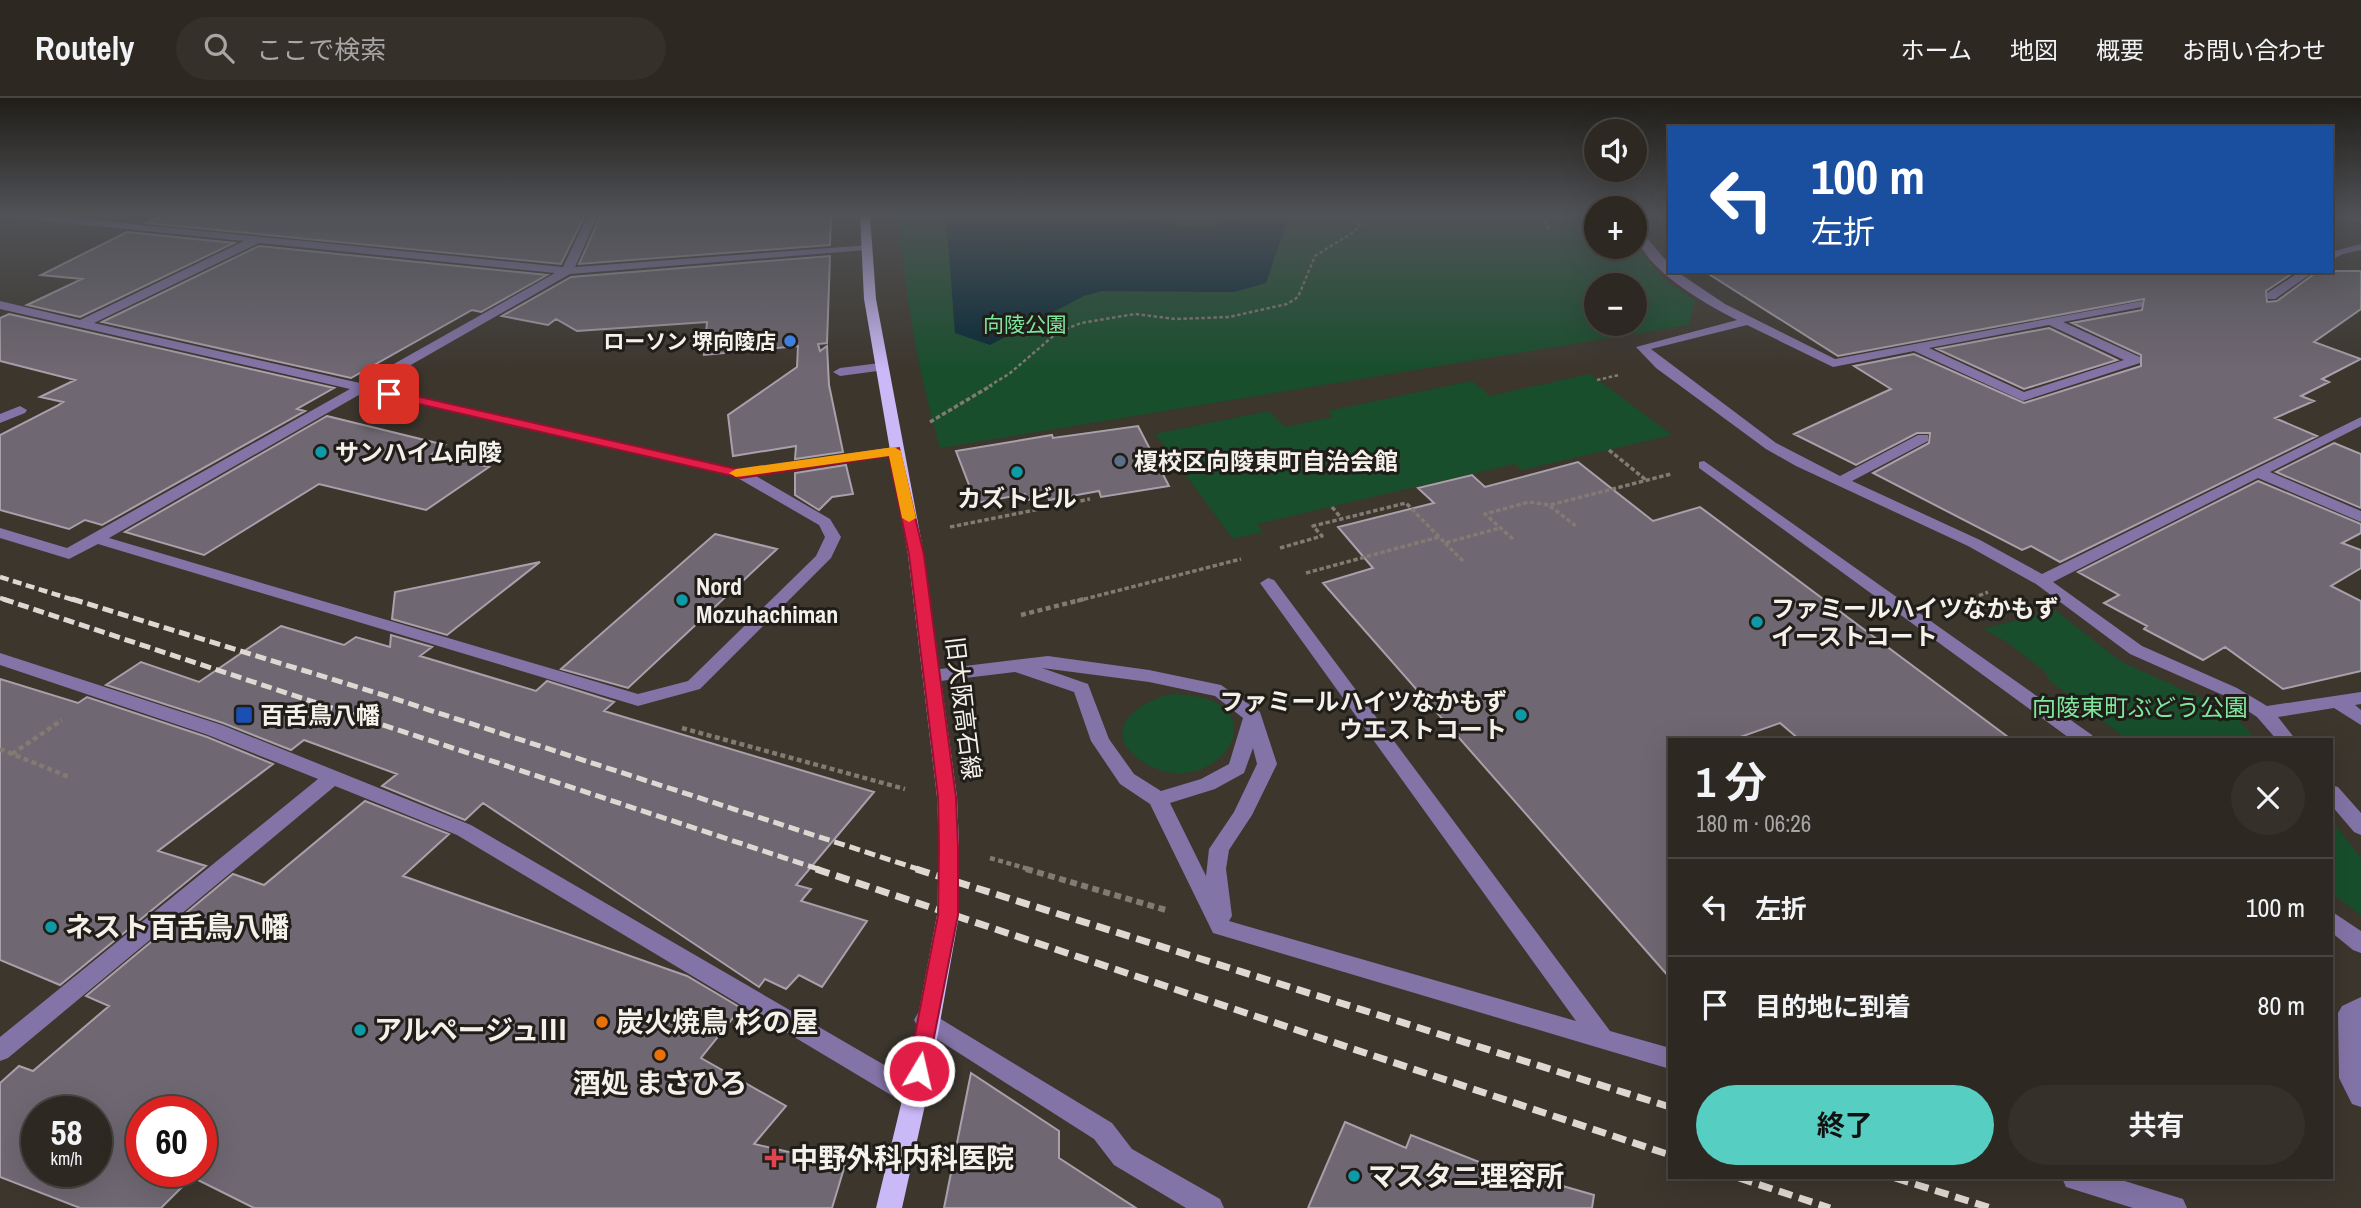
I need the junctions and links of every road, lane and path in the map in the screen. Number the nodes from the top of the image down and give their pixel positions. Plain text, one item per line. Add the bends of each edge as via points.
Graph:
1 (200, 267) edge
2 (526, 267) edge
3 (569, 267) edge
4 (619, 267) edge
5 (868, 267) edge
6 (1311, 267) edge
7 (567, 271) junction
8 (1672, 273) edge
9 (2306, 273) edge
10 (2271, 296) dead end
11 (2138, 304) dead end
12 (0, 305) edge
13 (1748, 321) junction
14 (2051, 321) junction
15 (81, 324) junction
16 (1916, 347) junction
17 (880, 367) junction
18 (840, 372) dead end
19 (362, 388) junction
20 (20, 410) dead end
21 (0, 419) edge
22 (2361, 421) edge
23 (922, 424) dead end
24 (1923, 438) dead end
25 (1609, 450) dead end
26 (894, 451) junction
27 (1704, 465) joint
28 (2259, 473) junction
29 (741, 474) junction
30 (1647, 481) junction
31 (1842, 481) junction
32 (1090, 499) dead end
33 (1550, 505) junction
34 (1332, 507) dead end
35 (2361, 517) edge
36 (1342, 519) dead end
37 (1576, 526) dead end
38 (950, 527) dead end
39 (0, 533) edge
40 (1440, 537) dead end
41 (97, 539) junction
42 (1513, 539) dead end
43 (1445, 543) dead end
44 (1465, 563) dead end
45 (2036, 577) junction
46 (1268, 583) joint
47 (1921, 620) junction
48 (0, 659) edge
49 (1013, 664) junction
50 (932, 676) junction
51 (100, 694) junction
52 (659, 695) junction
53 (2361, 698) edge
54 (2338, 702) junction
55 (2264, 713) junction
56 (1253, 716) junction
57 (2361, 719) edge
58 (2082, 738) edge
59 (2285, 738) edge
60 (0, 749) edge
61 (12, 754) junction
62 (69, 776) dead end
63 (333, 777) junction
64 (905, 789) dead end
65 (2333, 794) edge
66 (1158, 799) junction
67 (2361, 827) edge
68 (949, 846) junction
69 (2333, 922) edge
70 (1222, 927) junction
71 (2361, 944) edge
72 (2361, 1007) edge
73 (926, 1020) junction
74 (1603, 1040) junction
75 (0, 1051) edge
76 (1668, 1058) edge
77 (915, 1096) junction
78 (2361, 1096) edge
79 (2078, 1179) edge
80 (889, 1208) edge
81 (1211, 1208) edge
82 (2174, 1208) edge

1 - 15 street
2 - 7 street
3 - 7 street
4 - 7 street
5 - 17 main road, 旧大阪高石線
6 - 23 path via 1298,297 1287,304 1230,317 1176,319 1135,314 1081,323 1058,332 1009,374
7 - 19 street
8 - 13 street
9 - 10 street
11 - 14 street
12 - 15 street
13 - 16 street via 1833,363
13 - 31 street via 1642,347 1771,446
14 - 16 street
14 - 16 street via 2134,359 2023,397
15 - 19 street
17 - 18 street
17 - 26 main road, 旧大阪高石線
19 - 29 street via 630,443
19 - 41 street
20 - 21 street
22 - 28 street
24 - 31 street
25 - 30 path
26 - 29 street
26 - 50 main road, 旧大阪高石線 via 916,555
27 - 30 path
27 - 47 street
28 - 35 street
28 - 45 street
29 - 52 street via 825,522 833,537 823,558 694,685
30 - 33 path
31 - 45 street
32 - 38 path
33 - 37 path
33 - 42 path via 1529,502 1485,514
34 - 36 path
39 - 41 street via 69,554
40 - 46 path
41 - 52 street via 638,701
43 - 44 path
45 - 47 path
45 - 55 street via 2136,650 2231,692
46 - 74 street
47 - 58 street
48 - 51 street
49 - 50 street
49 - 56 street via 1048,662 1221,691
49 - 66 street via 1082,688 1100,741 1127,779
50 - 68 main road, 旧大阪高石線
51 - 61 path
51 - 63 street via 215,730
52 - 64 path via 664,723
53 - 54 street
54 - 55 street
54 - 57 street
55 - 59 street
56 - 66 street via 1237,768 1208,784
56 - 70 street via 1268,764 1219,849 1216,869
60 - 61 path
61 - 62 path
63 - 75 street
63 - 77 street via 464,830
65 - 67 street
66 - 70 street
68 - 70 path
68 - 73 main road, 旧大阪高石線 via 948,915
69 - 71 street
70 - 74 street
72 - 78 street via 2350,1013 2351,1078
73 - 77 main road, 旧大阪高石線
73 - 81 street via 1103,1131 1123,1157
74 - 76 street
77 - 80 main road, 旧大阪高石線
79 - 82 street

